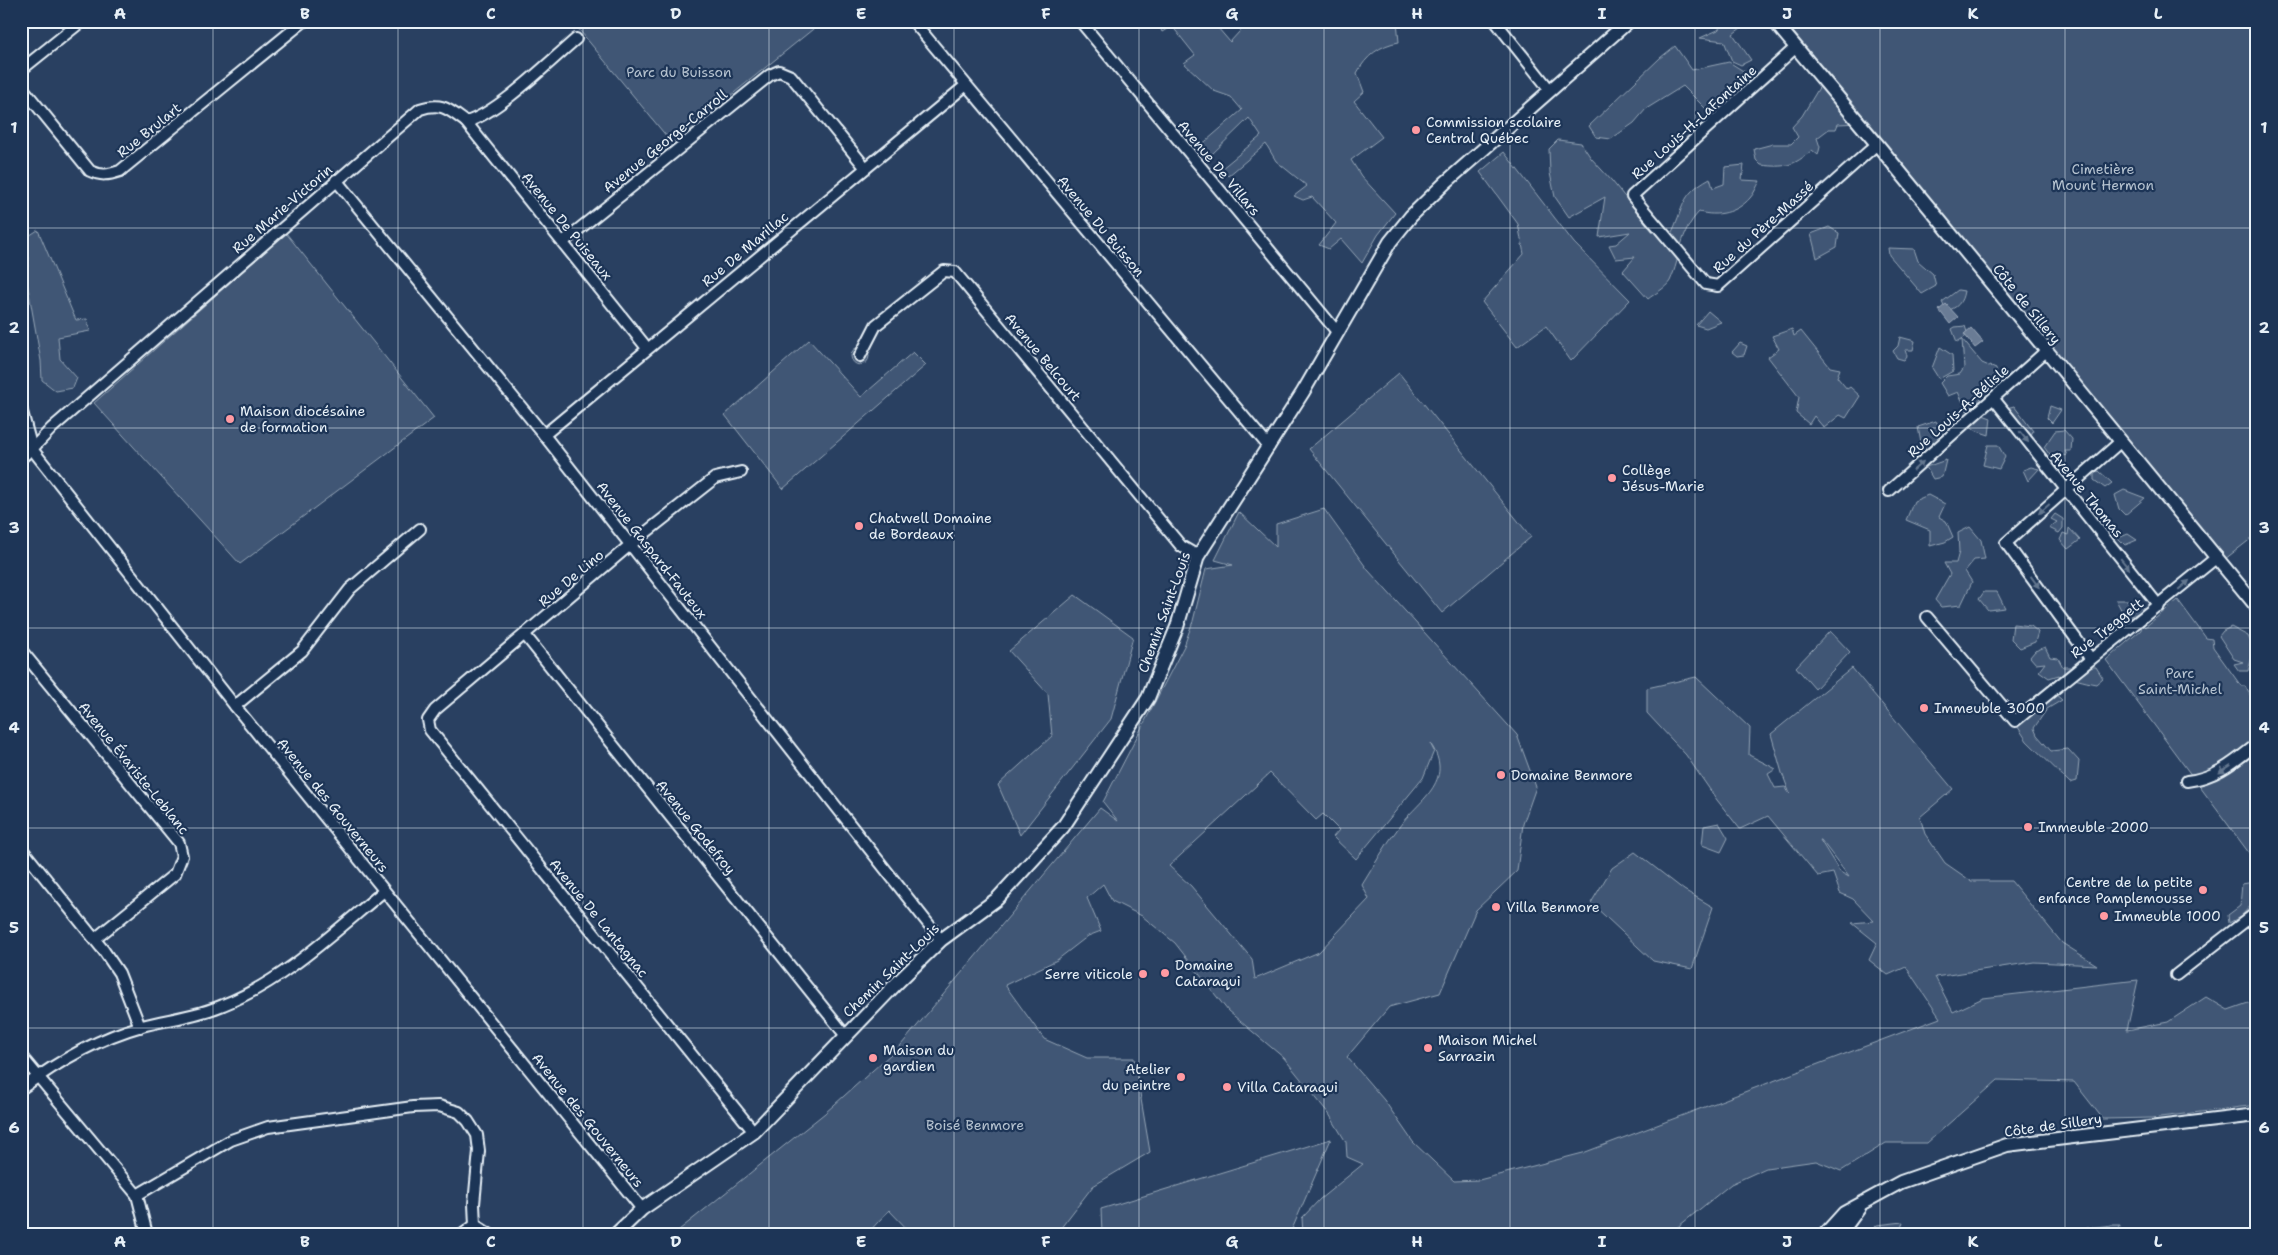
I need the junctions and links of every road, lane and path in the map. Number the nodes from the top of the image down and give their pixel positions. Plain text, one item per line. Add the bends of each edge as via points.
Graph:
1 (82, 21) edge
2 (304, 21) edge
3 (912, 21) edge
4 (1080, 21) edge
5 (1495, 21) edge
6 (1629, 21) edge
7 (1774, 21) edge
8 (576, 39) dead end
9 (1795, 48) junction
10 (21, 70) edge
11 (21, 86) edge
12 (965, 86) junction
13 (1550, 90) junction
14 (466, 122) junction
15 (1878, 144) junction
16 (865, 167) junction
17 (336, 180) junction
18 (563, 242) junction
19 (1670, 242) joint
20 (1338, 332) junction
21 (647, 348) junction
22 (2046, 351) junction
23 (860, 356) dead end
24 (1994, 399) junction
25 (21, 408) edge
26 (544, 434) junction
27 (2120, 442) junction
28 (1269, 447) junction
29 (32, 449) junction
30 (21, 458) edge
31 (741, 472) dead end
32 (2066, 490) junction
33 (1889, 491) dead end
34 (420, 529) dead end
35 (630, 545) junction
36 (1198, 556) junction
37 (2217, 557) junction
38 (2159, 606) junction
39 (2257, 607) edge
40 (1927, 617) dead end
41 (525, 635) junction
42 (21, 650) edge
43 (2090, 658) junction
44 (236, 706) junction
45 (428, 720) joint
46 (2257, 744) edge
47 (2187, 781) dead end
48 (21, 848) edge
49 (384, 891) junction
50 (2257, 912) edge
51 (95, 939) junction
52 (941, 940) junction
53 (2176, 975) dead end
54 (140, 1027) junction
55 (846, 1036) junction
56 (21, 1056) edge
57 (38, 1076) junction
58 (21, 1089) edge
59 (2257, 1115) edge
60 (754, 1132) junction
61 (138, 1195) junction
62 (1863, 1202) junction
63 (642, 1210) junction
64 (475, 1225) junction
65 (147, 1234) edge
66 (463, 1234) edge
67 (489, 1234) edge
68 (616, 1234) edge
69 (1825, 1234) edge
70 (1840, 1234) edge

1 - 10 street
2 - 11 street, Rue Brulart via 120,171 111,174 100,175 90,171
3 - 12 street, Avenue Du Buisson
4 - 20 street, Avenue De Villars
5 - 13 street
6 - 13 street, Chemin Saint-Louis
7 - 9 street, Côte de Sillery
8 - 14 street via 506,99 479,118
9 - 15 street, Côte de Sillery
9 - 19 street, Rue Louis-H.-LaFontaine via 1632,196
12 - 16 street, Rue De Marillac
12 - 28 street, Avenue Du Buisson
13 - 20 street, Chemin Saint-Louis via 1411,216 1390,242
14 - 17 street, Rue Marie-Victorin via 446,107 432,105 420,109
14 - 18 street, Avenue De Puiseaux
15 - 19 street, Rue du Père-Massé via 1718,286 1706,284
15 - 22 street, Côte de Sillery
16 - 18 street, Avenue George-Carroll via 791,76 779,71 762,81
16 - 21 street, Rue De Marillac
17 - 26 street, Avenue Gaspard-Fauteux
17 - 29 street, Rue Marie-Victorin
18 - 21 street, Avenue De Puiseaux
20 - 28 street, Chemin Saint-Louis
21 - 26 street, Rue De Marillac
22 - 24 street, Rue Louis-A.-Bélisle
22 - 27 street, Côte de Sillery
23 - 36 street, Avenue Belcourt via 876,325 944,271 954,272 1181,546
24 -> 32 street, Avenue Thomas
33 -> 24 street, Rue Louis-A.-Bélisle
25 - 29 street, Avenue des Gouverneurs
26 - 35 street, Avenue Gaspard-Fauteux
27 - 32 street
27 - 37 street, Côte de Sillery
28 - 36 street, Chemin Saint-Louis
29 - 30 street, Rue Marie-Victorin
29 - 44 street, Avenue des Gouverneurs
31 - 35 street, Rue De Lino via 715,478
32 -> 38 street, Avenue Thomas
32 -> 43 street via 2006,543
34 - 44 street via 350,589 302,651
35 - 41 street, Rue De Lino
35 - 52 street, Avenue Gaspard-Fauteux
36 - 52 street, Chemin Saint-Louis via 1177,627 1148,698 1111,756 1063,827 1011,884 997,899
38 -> 37 street, Rue Treggett
37 - 39 street, Côte de Sillery
38 - 43 street, Rue Treggett
40 - 43 street, Rue Treggett via 2015,722
41 - 45 street, Rue De Lino via 435,710
41 - 55 street, Avenue Godefroy
42 - 51 street, Avenue Évariste-Leblanc via 179,843 182,856 175,874
44 - 49 street, Avenue des Gouverneurs
45 - 60 street, Avenue De Lantagnac via 430,730
46 -> 47 street via 2224,770 2201,780
48 - 51 street
49 - 54 street via 272,981 223,1006
49 - 63 street, Avenue des Gouverneurs
50 - 53 street
51 - 54 street via 119,973
52 - 55 street, Chemin Saint-Louis
54 - 57 street via 99,1042
55 - 60 street, Chemin Saint-Louis
56 - 57 street
57 - 58 street
57 - 61 street
59 - 62 street, Côte de Sillery via 2008,1145 1901,1182
60 - 63 street, Chemin Saint-Louis
61 - 64 street via 231,1140 268,1127 439,1106 459,1112 477,1135
61 - 65 street
62 - 69 street, Côte de Sillery via 1844,1212
62 - 70 street, Côte de Sillery
63 - 68 street, Chemin Saint-Louis
64 - 66 street
64 - 67 street

